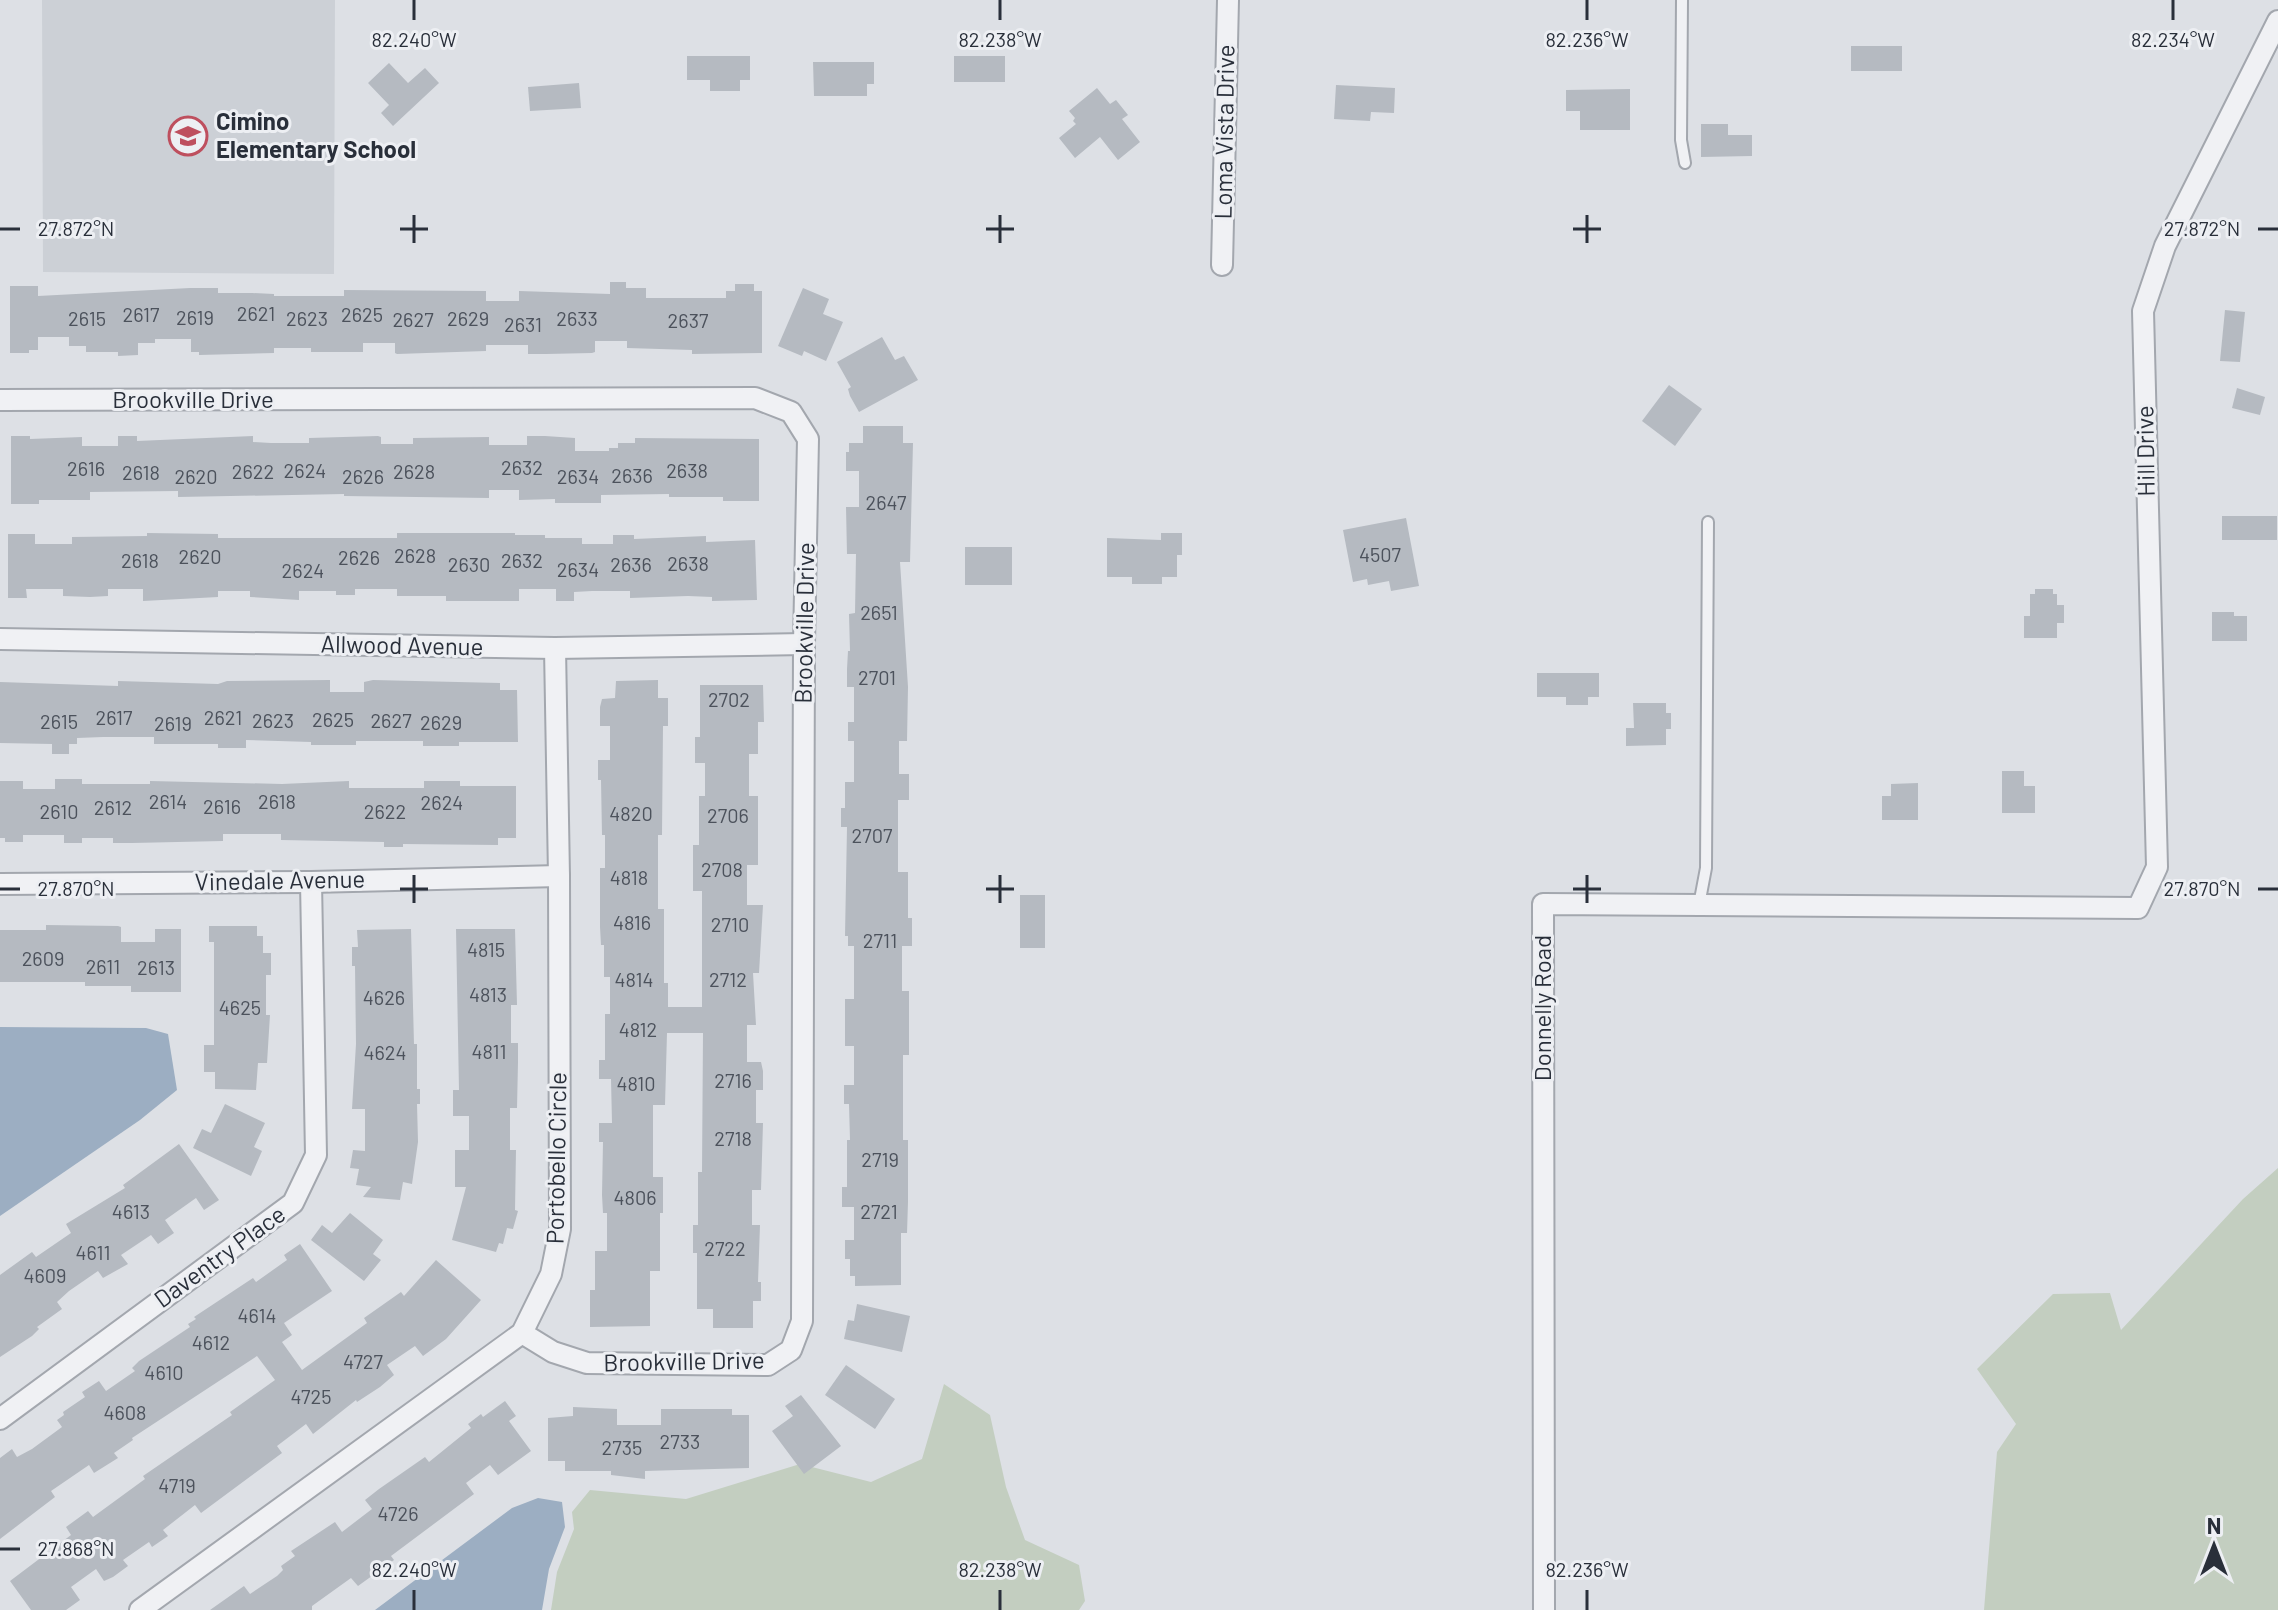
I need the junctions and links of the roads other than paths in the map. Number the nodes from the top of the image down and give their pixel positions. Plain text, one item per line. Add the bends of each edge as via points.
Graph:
1 (1228, 0) edge
2 (1682, 0) edge
3 (2278, 21) edge
4 (1685, 163) dead end
5 (1222, 265) dead end
6 (0, 400) edge
7 (1708, 522) dead end
8 (0, 639) edge
9 (804, 644) junction
10 (555, 648) junction
11 (559, 876) junction
12 (311, 882) junction
13 (0, 884) edge
14 (1699, 905) junction
15 (2138, 908) joint
16 (522, 1333) junction
17 (0, 1419) edge
18 (140, 1610) edge
19 (1544, 1610) edge

1 - 5 street, Loma Vista Drive
2 - 4 lane
3 - 15 street, Hill Drive via 2165,246 2143,311 2157,867
6 - 9 street, Brookville Drive via 755,398 791,412 808,439
7 - 14 lane via 1706,868
8 - 10 street, Allwood Avenue
9 - 10 street, Allwood Avenue
9 - 16 street, Brookville Drive via 802,1321 791,1350 768,1365 587,1363 553,1352
10 - 11 street, Portobello Circle
11 - 12 street, Vinedale Avenue
11 - 16 street, Portobello Circle via 560,1229 551,1274
12 - 13 street, Vinedale Avenue
12 - 17 street, Daventry Place via 316,1155 293,1203
14 - 15 street, Donnelly Road
14 - 19 street, Donnelly Road via 1543,904
16 - 18 street, Portobello Circle

